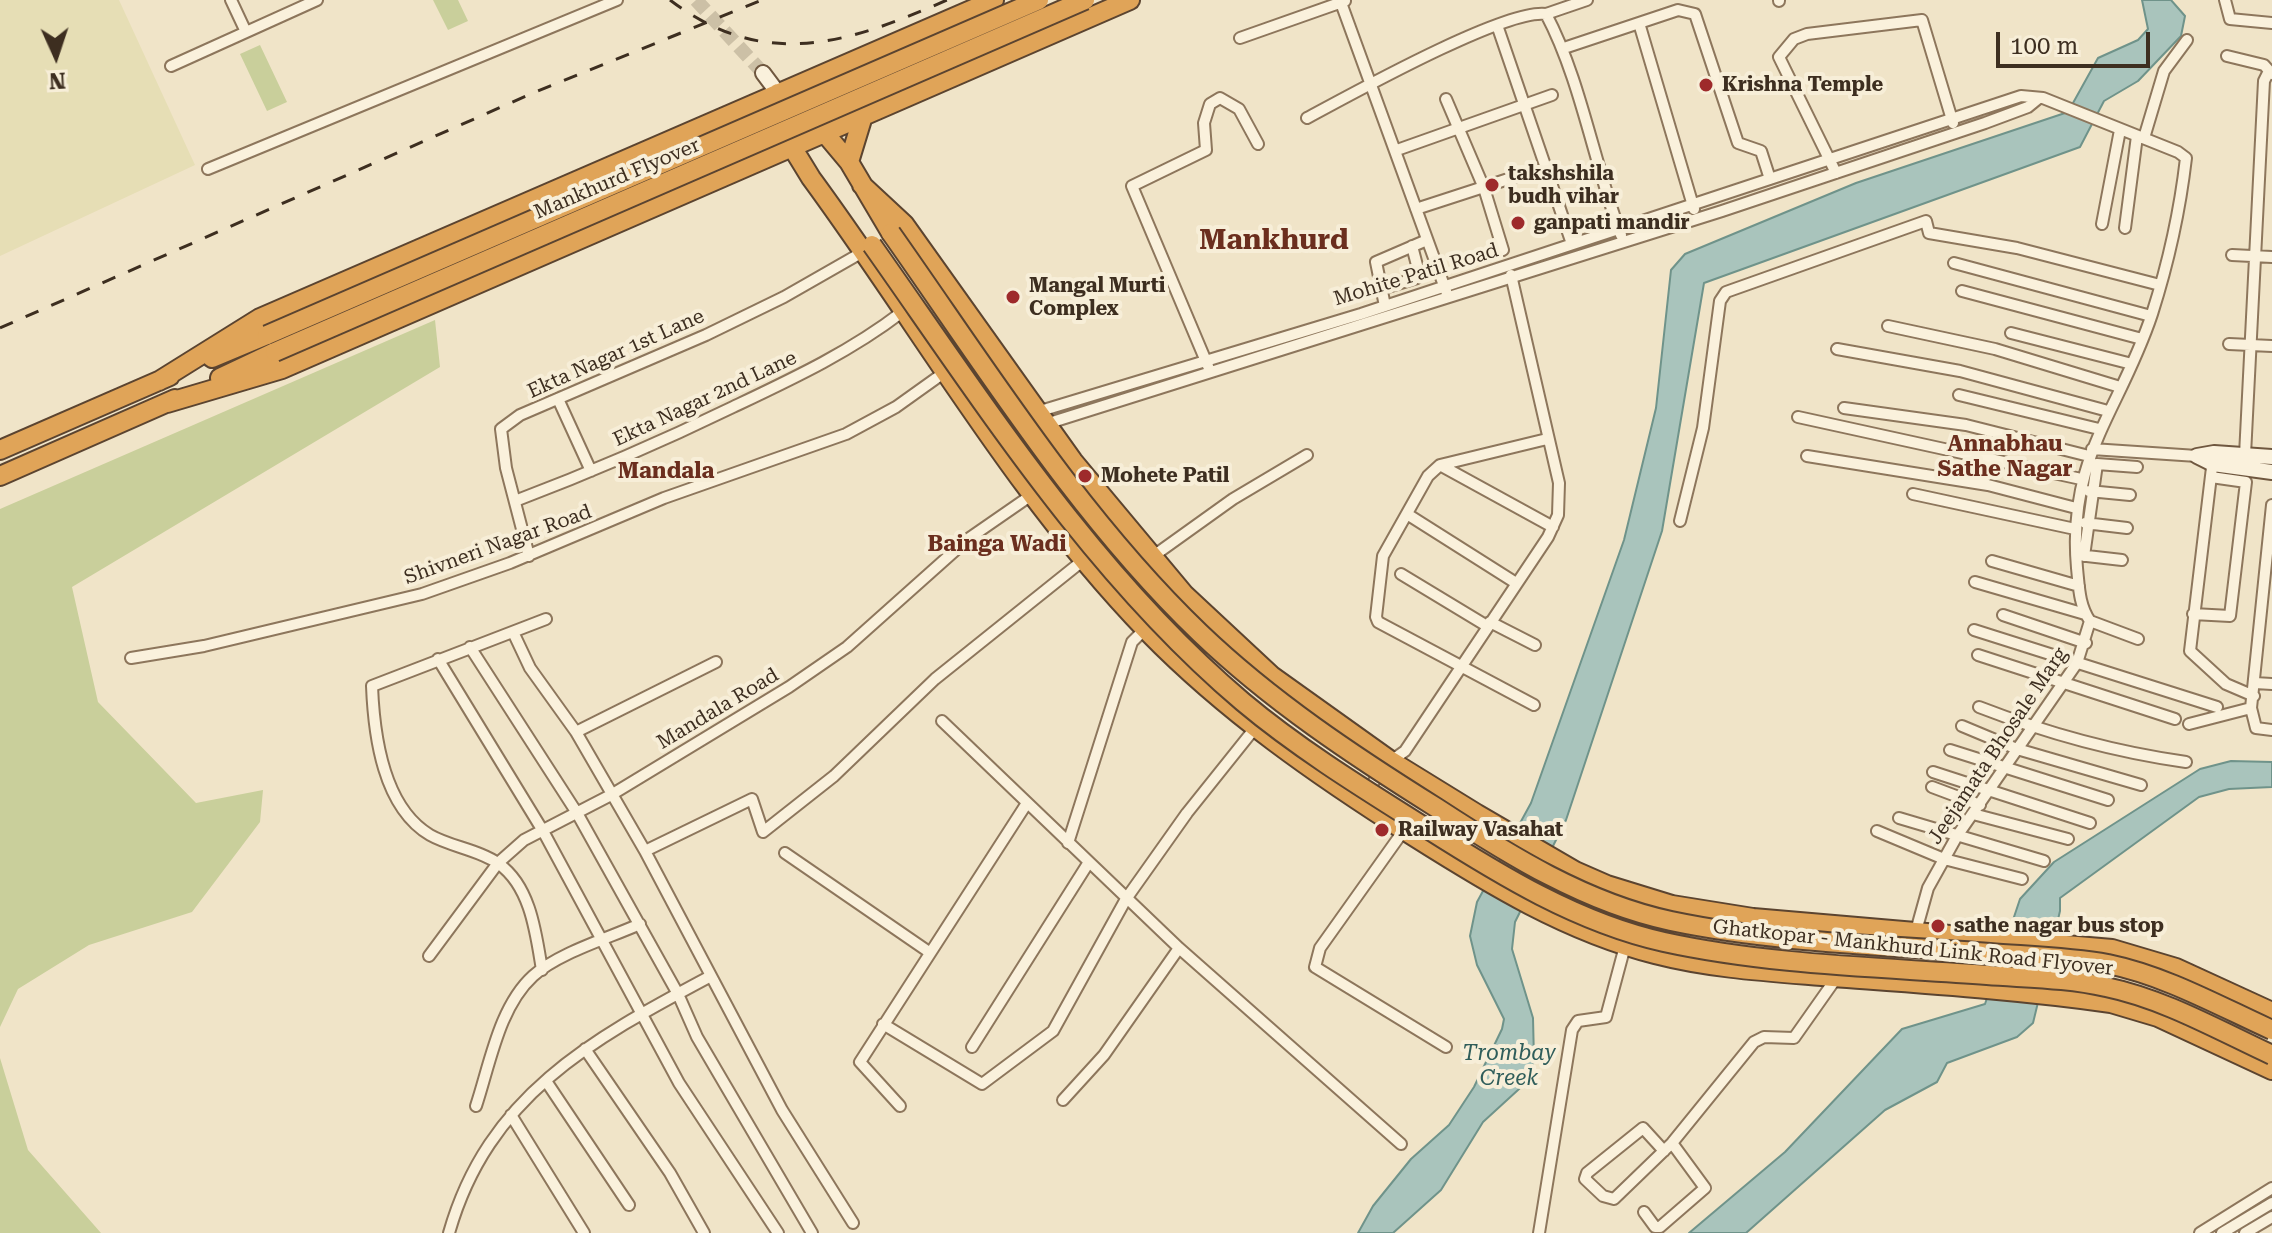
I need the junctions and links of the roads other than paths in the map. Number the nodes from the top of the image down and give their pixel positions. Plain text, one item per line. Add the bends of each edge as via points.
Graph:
1 (231, 0) edge
2 (317, 0) edge
3 (617, 0) edge
4 (994, 0) edge
5 (1039, 0) edge
6 (1085, 0) edge
7 (1130, 0) edge
8 (1587, 0) edge
9 (2225, 0) edge
10 (1343, 1) edge
11 (1546, 14) junction
12 (1639, 23) junction
13 (2272, 23) edge
14 (1497, 25) junction
15 (246, 32) junction
16 (1240, 38) dead end
17 (2187, 40) dead end
18 (1564, 48) junction
19 (2227, 56) dead end
20 (171, 66) dead end
21 (763, 73) tunnel mouth
22 (2271, 73) edge
23 (1371, 83) junction
24 (778, 93) junction
25 (1552, 95) dead end
26 (2039, 98) junction
27 (1446, 99) dead end
28 (1525, 105) junction
29 (1979, 110) junction
30 (863, 116) junction
31 (1307, 118) dead end
32 (1952, 119) junction
33 (1984, 123) junction
34 (1458, 128) junction
35 (1924, 128) junction
36 (2120, 130) junction
37 (827, 132) junction
38 (1956, 132) junction
39 (2141, 137) junction
40 (1928, 142) junction
41 (1258, 144) dead end
42 (792, 147) junction
43 (1397, 150) junction
44 (1830, 157) junction
45 (849, 162) junction
46 (208, 169) dead end
47 (2259, 169) junction
48 (1536, 170) dead end
49 (2272, 170) edge
50 (1836, 173) junction
51 (1770, 179) junction
52 (862, 185) junction
53 (1484, 188) junction
54 (1723, 195) junction
55 (1692, 205) junction
56 (1416, 209) junction
57 (1728, 209) junction
58 (1698, 219) junction
59 (2102, 224) dead end
60 (2125, 228) dead end
61 (1619, 229) junction
62 (1427, 240) junction
63 (1624, 242) junction
64 (1572, 244) junction
65 (1412, 246) junction
66 (867, 249) junction
67 (1503, 250) dead end
68 (2232, 255) dead end
69 (2255, 256) junction
70 (2272, 257) edge
71 (1954, 263) dead end
72 (1509, 265) junction
73 (1512, 278) junction
74 (2160, 285) junction
75 (1381, 289) junction
76 (1962, 291) dead end
77 (1446, 292) junction
78 (1385, 306) junction
79 (902, 312) junction
80 (1371, 316) junction
81 (2151, 316) junction
82 (1888, 326) dead end
83 (2011, 333) dead end
84 (2142, 339) junction
85 (1272, 340) junction
86 (271, 343) junction
87 (2229, 344) dead end
88 (2251, 345) junction
89 (2272, 346) edge
90 (1837, 349) dead end
91 (1276, 352) junction
92 (1206, 359) junction
93 (2132, 364) junction
94 (945, 372) junction
95 (1211, 373) junction
96 (159, 381) junction
97 (2120, 387) junction
98 (1959, 395) dead end
99 (558, 399) junction
100 (167, 403) junction
101 (1844, 408) dead end
102 (2108, 411) junction
103 (1043, 417) junction
104 (1798, 417) dead end
105 (2099, 429) junction
106 (1547, 439) junction
107 (996, 446) junction
108 (2272, 449) edge
109 (0, 450) edge
110 (2113, 451) junction
111 (2091, 452) junction
112 (1307, 455) dead end
113 (2245, 455) junction
114 (1807, 456) dead end
115 (2197, 456) joint
116 (2272, 457) edge
117 (2213, 464) junction
118 (1440, 465) junction
119 (2113, 465) junction
120 (2137, 467) dead end
121 (591, 471) junction
122 (2272, 472) edge
123 (0, 476) edge
124 (2080, 484) junction
125 (2092, 491) junction
126 (1033, 494) junction
127 (1913, 494) dead end
128 (2130, 495) dead end
129 (515, 501) junction
130 (2272, 505) edge
131 (2076, 508) junction
132 (2272, 512) edge
133 (1407, 514) junction
134 (1680, 521) dead end
135 (2088, 524) junction
136 (2075, 526) junction
137 (1553, 527) junction
138 (2127, 528) dead end
139 (2270, 540) edge
140 (529, 556) junction
141 (2080, 556) junction
142 (1152, 557) junction
143 (1086, 558) junction
144 (2122, 560) dead end
145 (1992, 561) dead end
146 (2269, 569) edge
147 (1401, 574) dead end
148 (1975, 582) dead end
149 (1516, 583) junction
150 (2079, 586) junction
151 (2193, 614) junction
152 (2003, 615) dead end
153 (2088, 618) junction
154 (546, 619) dead end
155 (1488, 624) junction
156 (1145, 629) junction
157 (1974, 630) dead end
158 (513, 632) junction
159 (2138, 639) dead end
160 (2086, 643) junction
161 (1535, 645) dead end
162 (470, 647) junction
163 (2258, 654) junction
164 (1978, 655) dead end
165 (2272, 655) edge
166 (131, 658) dead end
167 (438, 659) junction
168 (716, 662) dead end
169 (2077, 663) junction
170 (1460, 665) junction
171 (2255, 683) junction
172 (2272, 684) edge
173 (2062, 685) junction
174 (2254, 696) junction
175 (1534, 705) dead end
176 (1979, 707) dead end
177 (2217, 707) dead end
178 (2251, 708) junction
179 (2175, 719) dead end
180 (942, 721) dead end
181 (2189, 724) dead end
182 (1962, 726) dead end
183 (2032, 727) junction
184 (1255, 728) junction
185 (2272, 730) edge
186 (576, 732) junction
187 (2017, 749) junction
188 (1950, 750) dead end
189 (1391, 761) junction
190 (2186, 762) dead end
191 (2003, 769) junction
192 (1933, 772) dead end
193 (2141, 785) dead end
194 (1932, 787) dead end
195 (1988, 792) junction
196 (611, 795) junction
197 (2108, 800) dead end
198 (1358, 802) junction
199 (1027, 803) junction
200 (1976, 809) junction
201 (577, 813) junction
202 (1899, 818) dead end
203 (2090, 823) dead end
204 (1404, 830) junction
205 (543, 831) junction
206 (1877, 831) dead end
207 (1957, 836) junction
208 (2068, 839) dead end
209 (1068, 843) junction
210 (645, 851) junction
211 (785, 853) dead end
212 (1944, 859) junction
213 (2044, 861) dead end
214 (1089, 862) junction
215 (498, 863) junction
216 (2022, 879) dead end
217 (1129, 901) junction
218 (1753, 918) junction
219 (640, 924) junction
220 (1916, 931) junction
221 (603, 941) junction
222 (1625, 946) junction
223 (1179, 948) junction
224 (929, 952) junction
225 (429, 956) dead end
226 (542, 970) junction
227 (1747, 970) junction
228 (709, 977) junction
229 (1837, 977) junction
230 (678, 994) junction
231 (2272, 1012) edge
232 (641, 1015) junction
233 (883, 1024) junction
234 (2272, 1030) edge
235 (972, 1047) dead end
236 (1446, 1047) dead end
237 (585, 1049) junction
238 (2272, 1055) edge
239 (2272, 1070) edge
240 (546, 1081) junction
241 (1063, 1100) dead end
242 (476, 1106) dead end
243 (900, 1106) dead end
244 (511, 1115) junction
245 (1401, 1144) dead end
246 (1668, 1147) junction
247 (2272, 1188) edge
248 (2272, 1203) edge
249 (629, 1205) dead end
250 (1644, 1212) dead end
251 (2272, 1217) edge
252 (853, 1223) dead end
253 (2224, 1232) edge
254 (449, 1233) edge
255 (584, 1233) edge
256 (704, 1233) edge
257 (778, 1233) edge
258 (812, 1233) edge
259 (1539, 1233) edge
260 (2200, 1233) edge
261 (2245, 1233) edge

1 - 15 street
2 - 15 street
3 - 46 street
4 - 24 highway
5 - 86 highway, Mankhurd Flyover, bridge
6 - 86 highway, Mankhurd Flyover, bridge
7 - 30 highway
8 - 11 street
9 - 13 street via 2230,19
10 - 16 street
10 - 23 street
11 - 14 street via 1531,12
11 - 18 street
12 - 18 street
12 - 51 street via 1678,10 1695,14 1738,143 1761,151
12 - 55 street
14 - 23 street
14 - 28 street
15 - 20 street
17 - 39 street via 2164,71
18 - 61 street
19 - 22 street via 2264,65
21 - 24 street
22 - 47 street via 2264,81
23 - 31 street
23 - 43 street
24 - 37 highway, Ghatkopar - Mankhurd Link Road Flyover
24 - 42 highway, Ghatkopar - Mankhurd Link Road Flyover
24 - 96 highway via 260,318
25 - 28 street
26 - 29 street, Mohite Patil Road via 2021,96
26 - 33 street
26 - 36 street, Jeejamata Bhosale Marg
27 - 34 street
28 - 34 street
28 - 64 street
29 - 32 street, Mohite Patil Road
29 - 33 street
30 - 37 highway
30 - 45 highway
32 - 35 street, Mohite Patil Road
32 - 38 street
32 - 44 street via 1922,20 1807,34 1794,39 1779,57
33 - 38 street
34 - 43 street
34 - 53 street
35 - 40 street
35 - 44 street, Mohite Patil Road
36 - 39 street, Jeejamata Bhosale Marg
36 - 59 street
37 - 42 highway
37 - 45 highway, Ghatkopar - Mankhurd Link Road Flyover
38 - 40 street
39 - 60 street
39 - 74 street, Jeejamata Bhosale Marg via 2186,158
40 - 50 street
41 - 92 street via 1239,109 1220,98 1210,104 1204,123 1206,150 1132,186
42 - 66 highway, Ghatkopar - Mankhurd Link Road Flyover
42 - 100 highway via 282,369
43 - 56 street
44 - 50 street
44 - 51 street, Mohite Patil Road
45 - 52 highway, Ghatkopar - Mankhurd Link Road Flyover
47 - 49 street
47 - 69 street
48 - 53 street
50 - 57 street
51 - 54 street, Mohite Patil Road
52 - 103 highway via 904,224
52 - 234 highway, Ghatkopar - Mankhurd Link Road Flyover, bridge via 1061,472 1172,605 1261,688 1468,829 1567,885 1669,921 1751,934 2109,965 2171,984
53 - 56 street
53 - 67 street
54 - 55 street, Mohite Patil Road
54 - 57 street
55 - 58 street
55 - 61 street, Mohite Patil Road
56 - 62 street
57 - 58 street
58 - 63 street
61 - 63 street
61 - 64 street, Mohite Patil Road
62 - 65 street
62 - 77 street
63 - 73 street
64 - 72 street, Mohite Patil Road
65 - 75 street via 1376,262
65 - 75 street via 1417,278
66 - 79 highway
66 - 99 street, Ekta Nagar 1st Lane via 719,329
66 - 238 highway, Ghatkopar - Mankhurd Link Road Flyover, bridge via 1043,485 1155,620 1247,705 1457,848 1556,904 1664,942 1749,956 2105,986 2163,1004
68 - 69 street
69 - 70 street
69 - 88 street
71 - 81 street
72 - 73 street
72 - 77 street, Mohite Patil Road
73 - 77 street
73 - 106 street
74 - 81 street, Jeejamata Bhosale Marg
74 - 134 street via 2017,248 1929,233 1926,221 1726,292 1720,301 1703,428
75 - 78 street
76 - 84 street
77 - 78 street, Mohite Patil Road
77 - 80 street
78 - 80 street, Mohite Patil Road
79 - 94 highway
79 - 121 street, Ekta Nagar 2nd Lane via 808,371
80 - 85 street, Mohite Patil Road
80 - 91 street
81 - 84 street, Jeejamata Bhosale Marg
82 - 97 street via 1995,349
83 - 93 street
84 - 93 street, Jeejamata Bhosale Marg
85 - 91 street
85 - 92 street, Mohite Patil Road
86 - 96 highway, Mankhurd Flyover
86 - 100 highway, Mankhurd Flyover
87 - 88 street
88 - 89 street
88 - 113 street
90 - 102 street via 1960,371
91 - 95 street
92 - 95 street
92 - 103 street, Mohite Patil Road
93 - 97 street, Jeejamata Bhosale Marg
94 - 107 highway
94 - 140 street, Shivneri Nagar Road via 846,434 664,498
95 - 103 street
96 - 109 highway
97 - 102 street, Jeejamata Bhosale Marg
98 - 105 street
99 - 121 street
99 - 129 street, Ekta Nagar 1st Lane via 501,429
100 - 123 highway
101 - 111 street via 1966,425
102 - 105 street, Jeejamata Bhosale Marg
103 - 107 street, Mohite Patil Road
103 - 142 highway
104 - 124 street
105 - 111 street, Jeejamata Bhosale Marg
106 - 118 street
106 - 137 street via 1559,483
107 - 126 highway
108 - 116 street
110 - 111 street
110 - 115 street
110 - 119 street
111 - 124 street, Jeejamata Bhosale Marg
112 - 142 street
113 - 116 street
113 - 117 street
114 - 131 street via 1988,485
115 - 117 street
117 - 122 street
117 - 151 street
117 - 151 street via 2246,482 2230,616
118 - 133 street
118 - 137 street
119 - 120 street
119 - 125 street via 2097,464
121 - 129 street, Ekta Nagar 2nd Lane
124 - 125 street
124 - 131 street, Jeejamata Bhosale Marg
125 - 128 street
125 - 135 street
126 - 143 highway
126 - 196 street, Mandala Road via 968,539 847,647
127 - 136 street
129 - 140 street, Ekta Nagar 1st Lane
130 - 132 street
131 - 136 street, Jeejamata Bhosale Marg
132 - 139 street
133 - 149 street
133 - 170 street via 1383,556 1376,617
135 - 136 street
135 - 138 street
135 - 141 street
136 - 141 street, Jeejamata Bhosale Marg
137 - 149 street
139 - 146 street
140 - 166 street, Shivneri Nagar Road via 422,594
141 - 144 street
141 - 150 street, Jeejamata Bhosale Marg
142 - 189 highway via 1272,676
143 - 156 highway
143 - 210 street via 975,645 834,776 763,832 752,799
145 - 150 street
146 - 163 street
147 - 155 street
148 - 153 street
149 - 155 street
150 - 153 street, Jeejamata Bhosale Marg
151 - 174 street via 2190,651 2226,684
152 - 160 street
153 - 159 street
153 - 160 street, Jeejamata Bhosale Marg
154 - 158 street
155 - 161 street
155 - 170 street
156 - 184 highway
156 - 209 street via 1132,642
157 - 169 street
158 - 162 street
158 - 186 street via 530,668
160 - 169 street, Jeejamata Bhosale Marg
162 - 167 street
162 - 201 street
163 - 165 street
163 - 171 street
164 - 173 street
167 - 205 street
167 - 215 street via 372,686 384,762 396,799 411,819 430,834
168 - 186 street
169 - 173 street, Jeejamata Bhosale Marg
169 - 177 street
170 - 175 street
170 - 189 street via 1405,751
171 - 172 street
171 - 174 street
173 - 179 street
173 - 183 street, Jeejamata Bhosale Marg
174 - 178 street
176 - 183 street
178 - 181 street
178 - 185 street via 2256,728
180 - 199 street
182 - 187 street
183 - 187 street, Jeejamata Bhosale Marg
183 - 190 street via 2134,755
184 - 198 highway
184 - 217 street via 1180,823
186 - 196 street
187 - 191 street, Jeejamata Bhosale Marg
187 - 193 street
188 - 191 street
189 - 198 street
189 - 218 highway via 1575,871 1661,902
191 - 195 street, Jeejamata Bhosale Marg
191 - 197 street
192 - 195 street
194 - 200 street
195 - 200 street, Jeejamata Bhosale Marg
195 - 203 street
196 - 201 street, Mandala Road
196 - 210 street
198 - 204 highway
199 - 209 street
199 - 224 street
200 - 207 street, Jeejamata Bhosale Marg
200 - 208 street
201 - 205 street, Mandala Road
201 - 219 street
202 - 207 street
204 - 222 highway via 1549,916
204 - 236 street via 1320,948 1315,967
205 - 215 street, Mandala Road
205 - 221 street
206 - 212 street
207 - 212 street, Jeejamata Bhosale Marg
207 - 213 street
209 - 214 street
210 - 228 street
211 - 224 street
212 - 216 street
212 - 220 street, Jeejamata Bhosale Marg via 1928,888
214 - 217 street
214 - 235 street
215 - 225 street, Mandala Road
215 - 226 street via 526,901
217 - 223 street
217 - 233 street via 1053,1031 982,1084
218 - 220 highway
218 - 227 highway
219 - 221 street
219 - 230 street
220 - 231 highway via 2078,944 2155,961
221 - 226 street
221 - 232 street
222 - 227 highway
222 - 259 street via 1606,1017 1578,1021 1572,1030
223 - 241 street via 1104,1055
223 - 245 street
224 - 233 street
226 - 242 street via 515,998
227 - 229 highway
228 - 230 street
228 - 252 street via 787,1119
229 - 239 highway via 2050,994 2129,1007
229 - 246 street via 1794,1038 1754,1042
230 - 232 street
230 - 258 street via 697,1037
232 - 237 street
232 - 257 street via 679,1083
233 - 243 street via 860,1062
237 - 240 street
237 - 256 street via 670,1173
240 - 244 street
240 - 249 street
244 - 254 street via 473,1173
244 - 255 street
246 - 246 street via 1614,1199 1585,1179 1643,1128
246 - 250 street via 1705,1188 1660,1227
247 - 260 street
248 - 253 street
251 - 261 street

